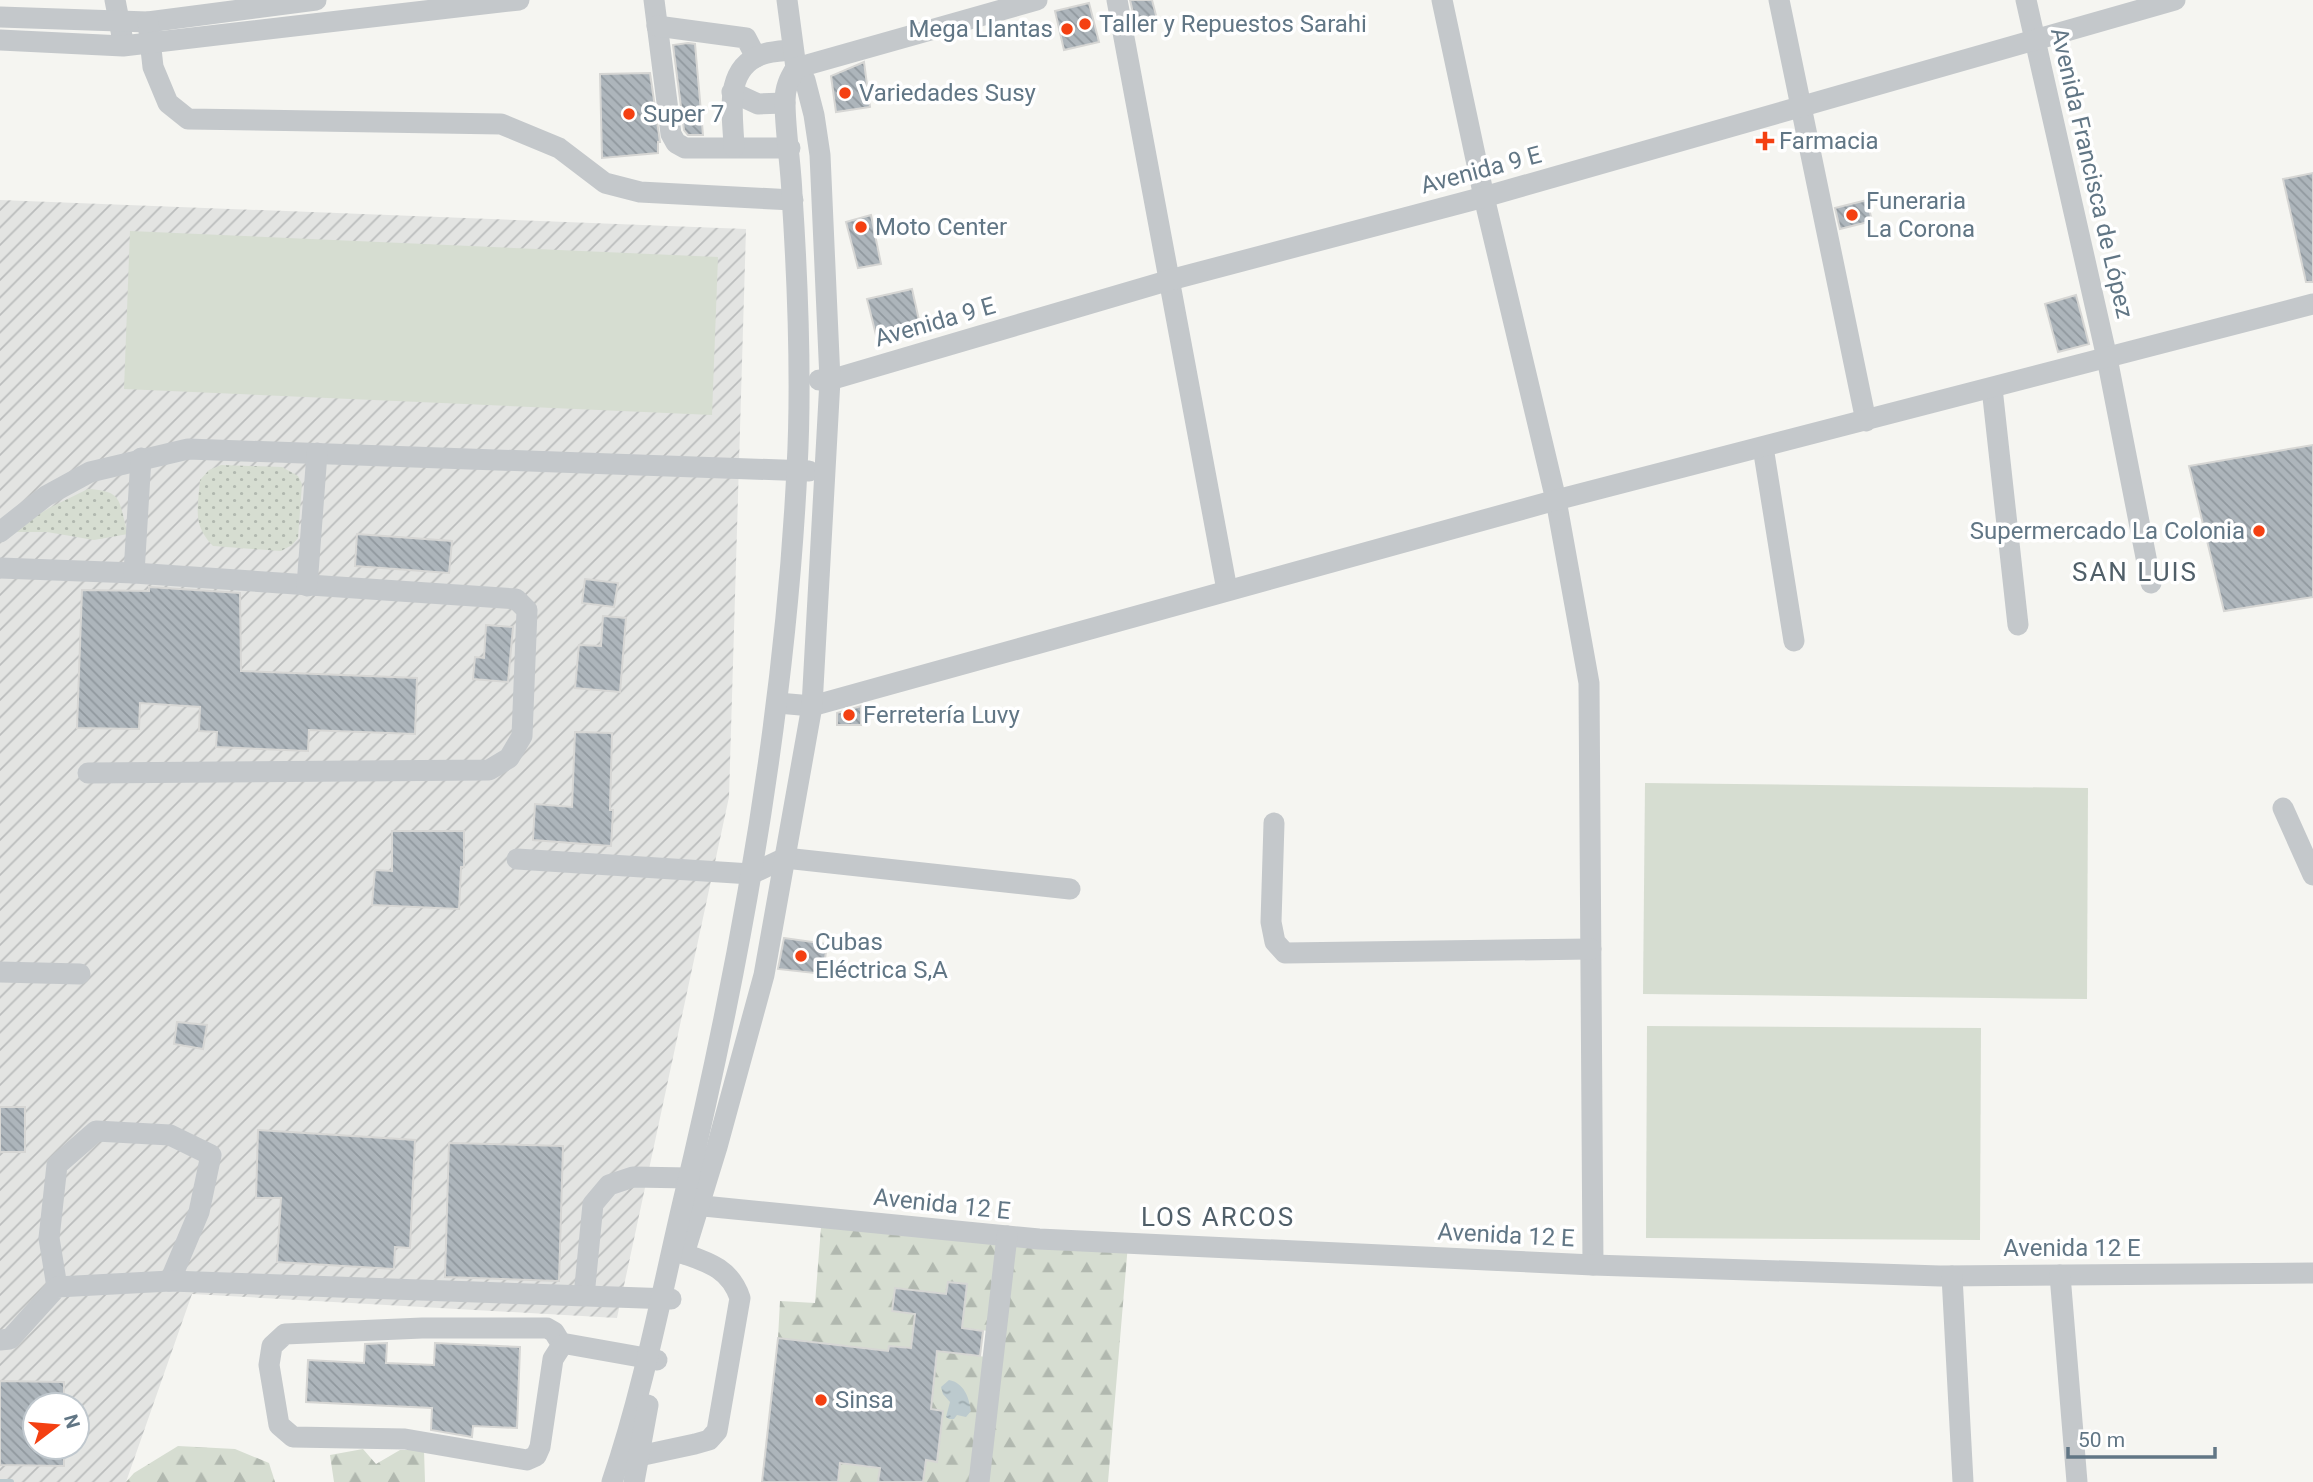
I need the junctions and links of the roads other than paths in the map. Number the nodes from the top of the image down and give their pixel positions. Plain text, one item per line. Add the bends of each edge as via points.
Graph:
1 (115, 0) edge
2 (316, 0) edge
3 (519, 0) edge
4 (654, 0) edge
5 (787, 0) edge
6 (1037, 0) edge
7 (1117, 0) edge
8 (1443, 0) edge
9 (1779, 0) edge
10 (2026, 0) edge
11 (2175, 0) edge
12 (279, 2) edge
13 (450, 4) edge
14 (0, 17) edge
15 (120, 22) junction
16 (148, 22) junction
17 (657, 26) junction
18 (284, 28) junction
19 (2035, 39) junction
20 (0, 40) edge
21 (150, 43) junction
22 (123, 46) junction
23 (756, 57) junction
24 (794, 59) junction
25 (732, 92) junction
26 (785, 103) junction
27 (1801, 106) junction
28 (734, 148) junction
29 (790, 148) junction
30 (1484, 197) junction
31 (793, 200) junction
32 (1170, 280) junction
33 (2313, 304) edge
34 (2107, 358) junction
35 (800, 379) junction
36 (830, 380) junction
37 (1992, 388) junction
38 (1866, 421) junction
39 (1763, 447) junction
40 (317, 453) junction
41 (141, 458) junction
42 (797, 470) junction
43 (825, 472) junction
44 (1556, 500) junction
45 (0, 532) edge
46 (0, 568) edge
47 (134, 573) junction
48 (2151, 583) dead end
49 (307, 586) junction
50 (1227, 590) junction
51 (2018, 625) dead end
52 (1794, 641) dead end
53 (778, 703) junction
54 (812, 706) junction
55 (88, 773) dead end
56 (2283, 808) dead end
57 (1274, 823) dead end
58 (785, 858) junction
59 (517, 859) dead end
60 (751, 874) junction
61 (2313, 875) edge
62 (1070, 889) dead end
63 (1591, 949) junction
64 (0, 972) edge
65 (80, 974) dead end
66 (689, 1178) junction
67 (691, 1205) junction
68 (1007, 1236) junction
69 (678, 1252) junction
70 (1592, 1265) junction
71 (2313, 1273) edge
72 (2060, 1275) junction
73 (1952, 1276) junction
74 (170, 1281) junction
75 (57, 1287) junction
76 (584, 1296) junction
77 (666, 1299) junction
78 (0, 1340) edge
79 (562, 1345) junction
80 (651, 1359) junction
81 (631, 1454) junction
82 (612, 1482) edge
83 (634, 1482) edge
84 (979, 1482) edge
85 (1964, 1482) edge
86 (2077, 1482) edge

1 - 15 street
2 - 12 street
3 - 13 street
4 - 17 street
5 - 24 street
6 - 24 street
7 - 32 street
8 - 30 street
9 - 27 street
10 - 19 street, Avenida Francisca de López
11 - 19 street, Avenida 9 E
12 - 16 street
12 - 18 street
13 - 18 street
14 - 15 street
15 - 16 street
15 - 22 street
16 - 21 street
17 - 23 street via 746,38
17 - 28 street via 676,143 685,148
18 - 21 street
19 - 27 street, Avenida 9 E
19 - 34 street, Avenida Francisca de López
20 - 22 street
21 - 22 street
21 - 31 street via 153,67 168,103 188,119 501,124 559,148 605,183 628,189
23 - 24 street
23 - 25 street via 738,73
24 - 26 street
24 - 36 street via 805,80 820,155
25 - 26 street via 758,104
25 - 28 street
26 - 29 street
27 - 30 street, Avenida 9 E
27 - 38 street
28 - 29 street
29 - 31 street
30 - 32 street, Avenida 9 E
30 - 44 street
31 - 35 street
32 - 36 street, Avenida 9 E
32 - 50 street
33 - 34 street
34 - 37 street
34 - 48 street, Avenida Francisca de López
35 - 36 street, Avenida 9 E
35 - 42 street
36 - 43 street
37 - 38 street
37 - 51 street
38 - 39 street
39 - 44 street
39 - 52 street
40 - 41 street via 188,449
40 - 42 street
40 - 49 street
41 - 45 street via 90,472 46,496
41 - 47 street
42 - 43 street
42 - 53 street
43 - 54 street
44 - 50 street
44 - 63 street via 1589,683
46 - 47 street
47 - 49 street
49 - 55 street via 516,599 527,611 522,736 509,758 489,770
50 - 54 street
53 - 54 street
53 - 60 street
54 - 58 street
56 - 61 street
57 - 63 street via 1271,922 1275,942 1285,953
58 - 60 street
58 - 62 street
58 - 67 street via 764,975
59 - 60 street
60 - 66 street
63 - 70 street
64 - 65 street
66 - 67 street
66 - 76 street via 633,1177 608,1185 593,1204
67 - 68 street, Avenida 12 E
67 - 69 street
68 - 70 street, Avenida 12 E
68 - 84 street
69 - 77 street
69 - 81 street via 724,1271 740,1298 717,1431 709,1440
70 - 73 street, Avenida 12 E
71 - 72 street, Avenida 12 E
72 - 73 street, Avenida 12 E
72 - 86 street
73 - 85 street
74 - 75 street
74 - 75 street via 199,1212 211,1155 170,1135 96,1131 57,1165 49,1238
74 - 76 street
75 - 78 street via 10,1339
76 - 77 street
77 - 80 street
79 - 79 street via 553,1359 540,1447 536,1456 527,1460 405,1439 293,1437 279,1425 268,1365 272,1346 285,1334 547,1328
79 - 80 street
80 - 81 street
81 - 82 street
81 - 83 street

